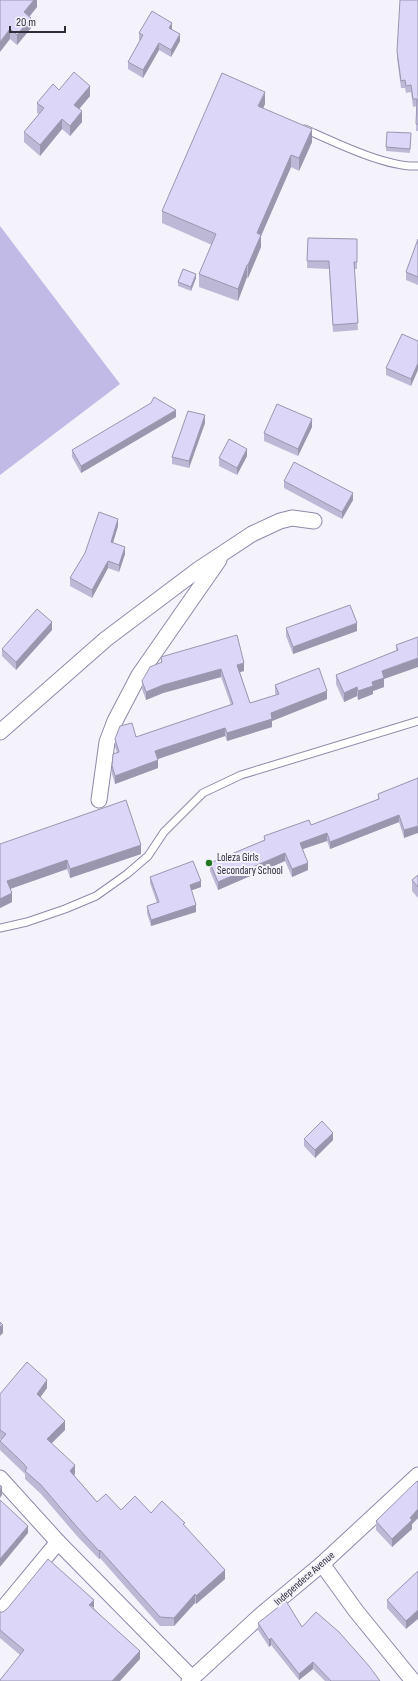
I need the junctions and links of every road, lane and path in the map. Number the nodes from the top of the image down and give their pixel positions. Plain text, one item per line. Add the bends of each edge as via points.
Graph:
1 (295, 125) edge
2 (418, 166) edge
3 (314, 521) dead end
4 (223, 554) junction
5 (418, 721) edge
6 (0, 732) edge
7 (99, 800) dead end
8 (0, 928) edge
9 (418, 1475) edge
10 (0, 1478) edge
11 (58, 1542) junction
12 (322, 1564) junction
13 (0, 1612) edge
14 (191, 1679) edge
15 (413, 1681) edge

1 - 2 lane via 368,155 404,165
3 - 4 street via 292,518 280,521 252,534
4 - 6 street via 106,639
4 - 7 street via 128,694 106,742
5 - 8 lane via 240,775 203,793 164,832 148,856 96,896 27,922
9 - 12 street, Independece Avenue
10 - 11 street
11 - 13 street
11 - 14 street
12 - 14 street, Independece Avenue
12 - 15 street via 356,1611

